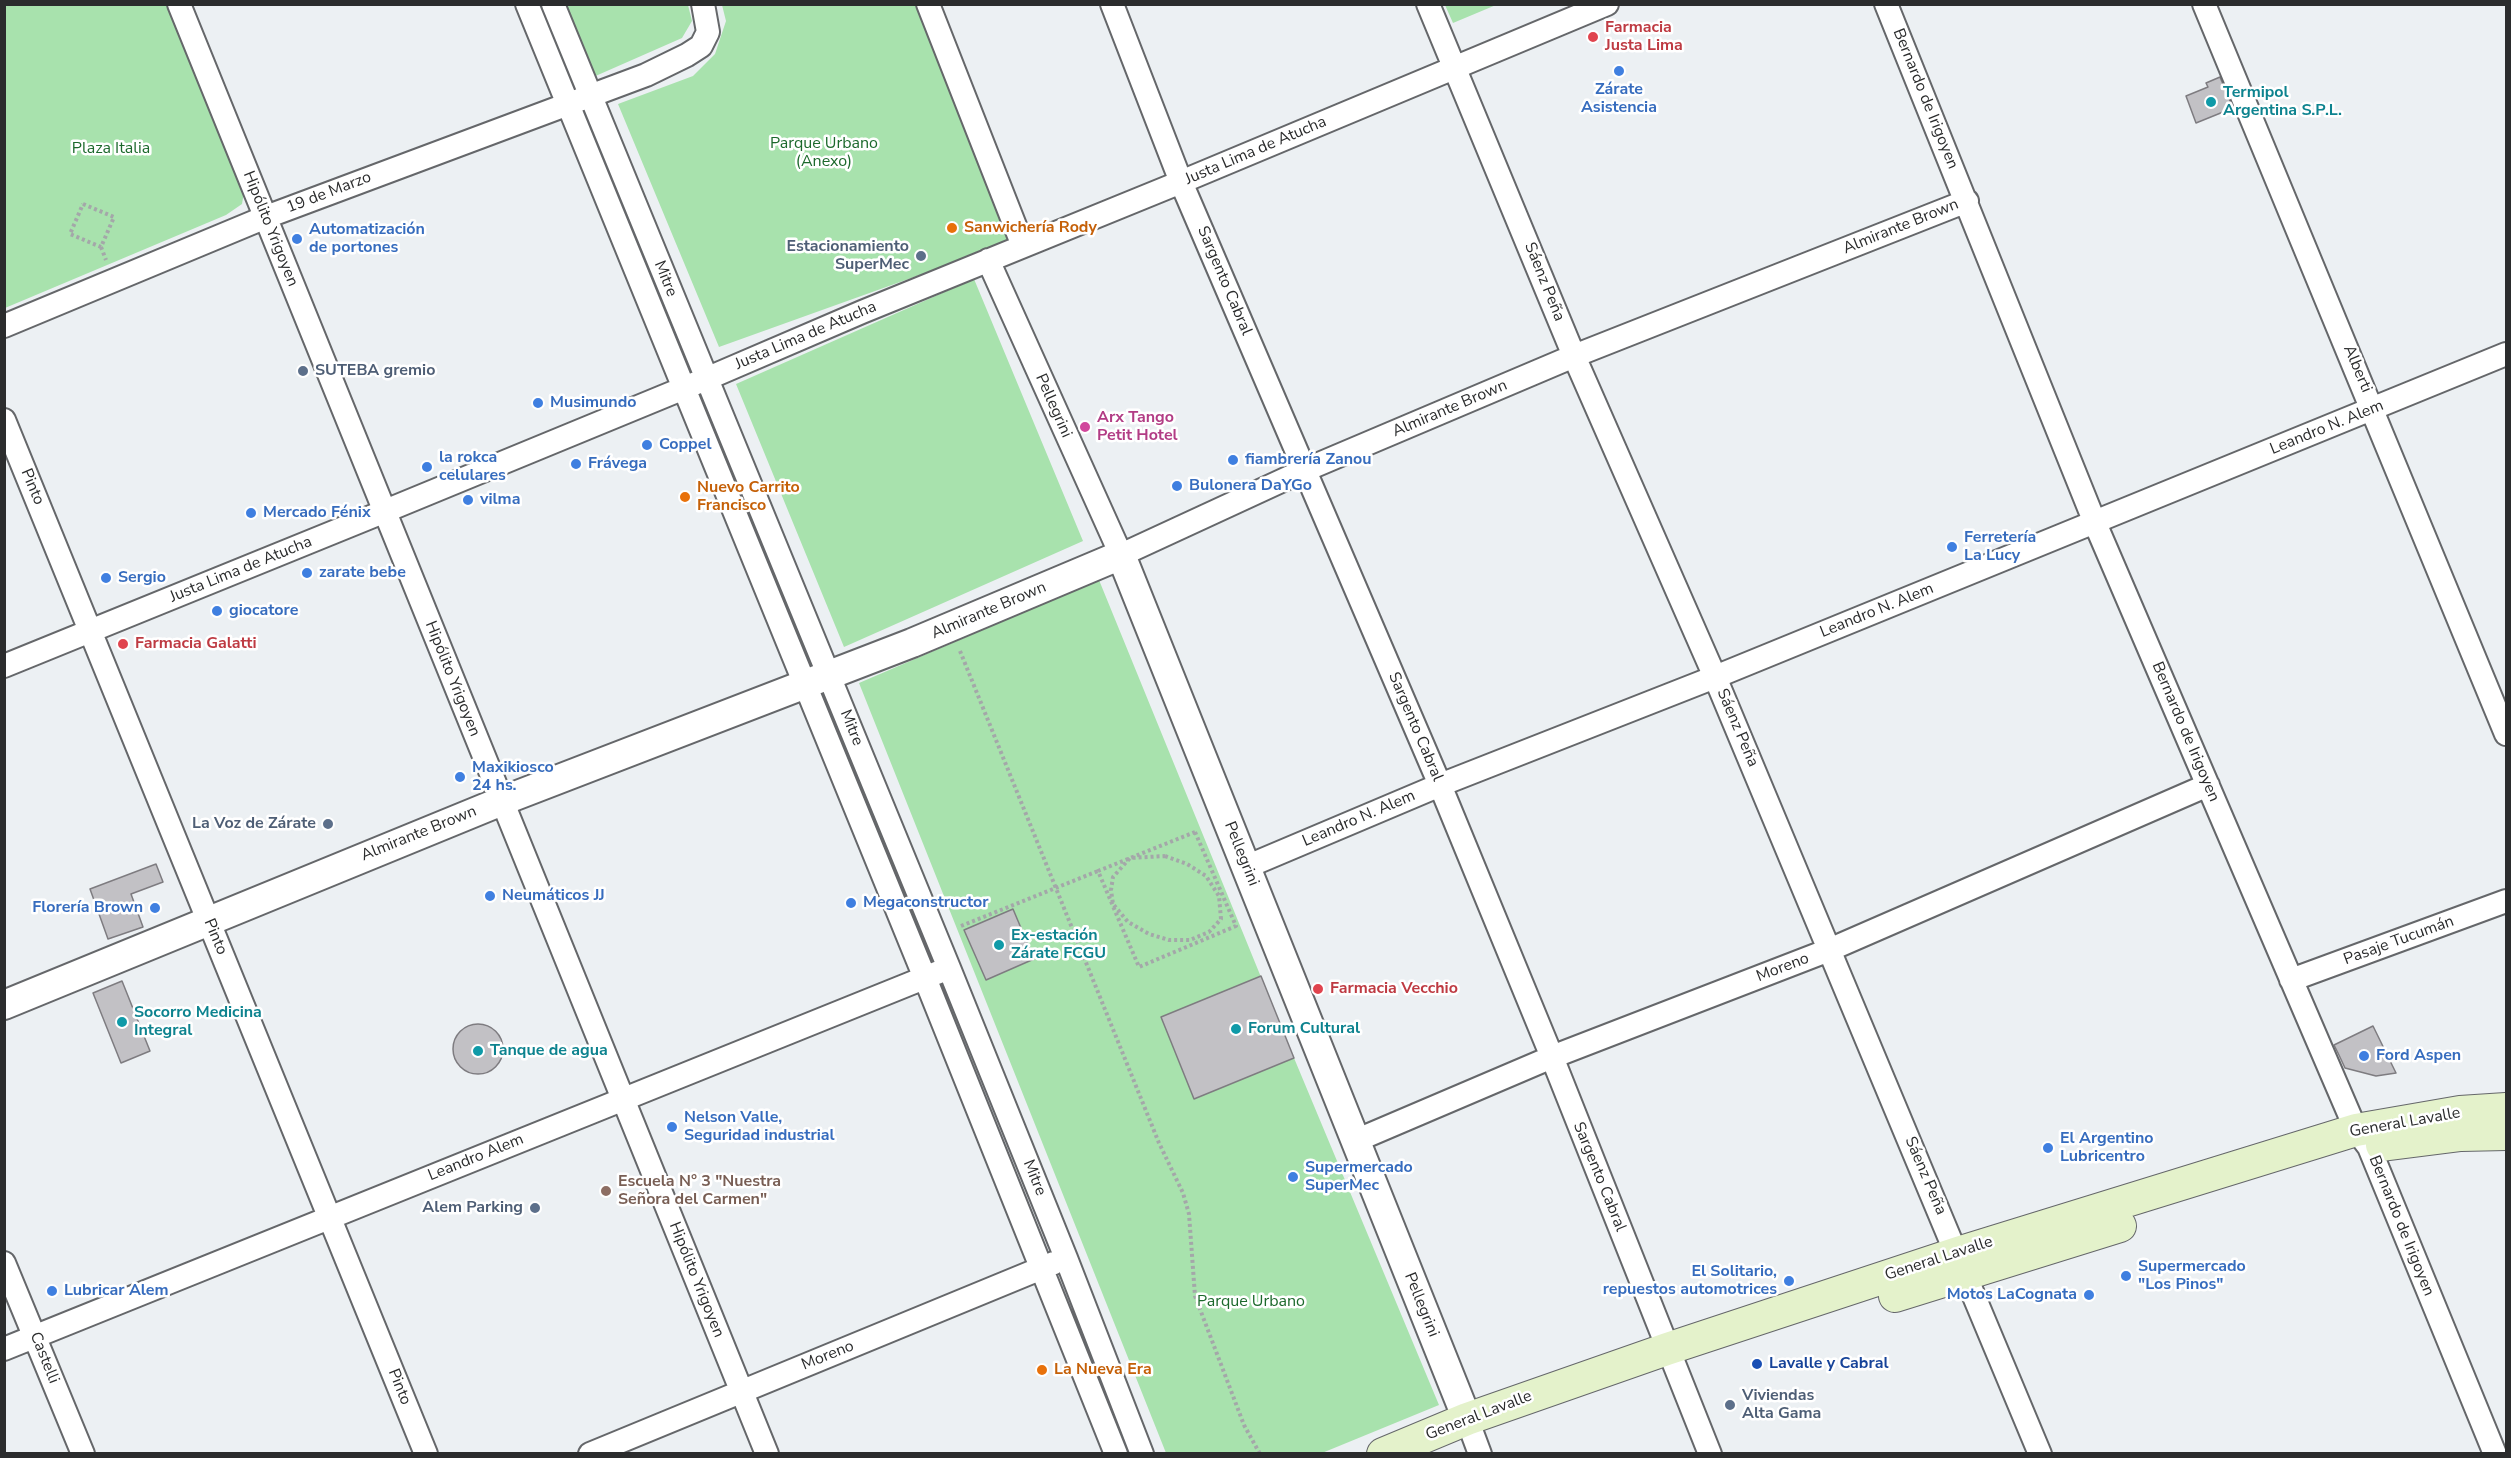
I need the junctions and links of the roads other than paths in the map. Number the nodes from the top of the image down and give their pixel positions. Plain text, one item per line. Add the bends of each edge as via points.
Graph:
1 (179, 4) edge
2 (527, 4) edge
3 (553, 4) edge
4 (703, 4) edge
5 (928, 4) edge
6 (1112, 4) edge
7 (1428, 4) edge
8 (1607, 4) edge
9 (1886, 4) edge
10 (2204, 4) edge
11 (1455, 67) junction
12 (590, 94) junction
13 (567, 102) junction
14 (1182, 182) junction
15 (1966, 201) junction
16 (266, 217) junction
17 (1023, 246) junction
18 (988, 260) junction
19 (4, 326) edge
20 (2506, 354) edge
21 (1574, 356) junction
22 (706, 379) junction
23 (683, 389) junction
24 (2374, 409) junction
25 (4, 420) edge
26 (1305, 470) junction
27 (383, 513) junction
28 (2095, 523) junction
29 (1121, 555) junction
30 (91, 630) junction
31 (4, 666) edge
32 (1715, 677) junction
33 (817, 680) junction
34 (2506, 734) edge
35 (1440, 785) junction
36 (2208, 785) junction
37 (502, 801) junction
38 (1246, 867) junction
39 (2506, 901) edge
40 (208, 921) junction
41 (1829, 950) junction
42 (949, 968) junction
43 (925, 978) junction
44 (2290, 980) junction
45 (4, 1005) edge
46 (1552, 1057) junction
47 (622, 1098) junction
48 (2506, 1109) edge
49 (2506, 1134) edge
50 (2362, 1138) junction
51 (1355, 1141) junction
52 (332, 1218) junction
53 (1066, 1258) junction
54 (4, 1263) edge
55 (1961, 1263) junction
56 (1042, 1268) junction
57 (35, 1337) junction
58 (4, 1349) edge
59 (1670, 1357) junction
60 (741, 1392) junction
61 (1473, 1436) edge
62 (83, 1454) edge
63 (426, 1454) edge
64 (590, 1454) edge
65 (767, 1454) edge
66 (1116, 1454) edge
67 (1142, 1454) edge
68 (1383, 1454) edge
69 (1433, 1454) edge
70 (1710, 1454) edge
71 (2040, 1454) edge
72 (2495, 1454) edge

1 - 16 street, Hipólito Yrigoyen
2 - 13 street, Mitre
3 - 12 street, Mitre
4 - 12 street, 19 de Marzo via 708,32 700,46 646,75
5 - 17 street
6 - 14 street, Sargento Cabral
7 - 11 street, Sáenz Peña
8 - 11 street, Justa Lima de Atucha
9 - 15 street, Bernardo de Irigoyen
10 - 24 street, Alberti
11 - 14 street, Justa Lima de Atucha
11 - 21 street, Sáenz Peña
12 - 13 street, 19 de Marzo
12 - 22 street, Mitre
13 - 16 street, 19 de Marzo
13 - 23 street, Mitre
14 - 17 street, Justa Lima de Atucha
14 - 26 street, Sargento Cabral
15 - 21 street, Almirante Brown
15 - 28 street, Bernardo de Irigoyen
16 - 19 street, 19 de Marzo
16 - 27 street, Hipólito Yrigoyen
17 - 18 street, Justa Lima de Atucha
18 - 22 street, Justa Lima de Atucha
18 - 29 street, Pellegrini
20 - 24 street, Leandro N. Alem
21 - 26 street, Almirante Brown
21 - 32 street, Sáenz Peña
22 - 23 street, Justa Lima de Atucha
22 - 33 street, Mitre
23 - 27 street, Justa Lima de Atucha
23 - 33 street, Mitre
24 - 28 street, Leandro N. Alem
24 - 34 street, Alberti
25 - 30 street, Pinto
26 - 29 street, Almirante Brown
26 - 35 street, Sargento Cabral
27 - 30 street, Justa Lima de Atucha
27 - 37 street, Hipólito Yrigoyen
28 - 32 street, Leandro N. Alem
28 - 36 street, Bernardo de Irigoyen
29 - 33 street, Almirante Brown
29 - 38 street, Pellegrini
30 - 31 street, Justa Lima de Atucha
30 - 40 street, Pinto
32 - 35 street, Leandro N. Alem
32 - 41 street, Sáenz Peña
33 - 37 street, Almirante Brown
33 - 42 street, Mitre
33 - 43 street, Mitre
35 - 38 street, Leandro N. Alem
35 - 46 street, Sargento Cabral
36 - 41 street, Moreno
36 - 44 street, Bernardo de Irigoyen
37 - 40 street, Almirante Brown
37 - 47 street, Hipólito Yrigoyen
38 - 51 street, Pellegrini
39 - 44 street, Pasaje Tucumán
40 - 45 street, Almirante Brown
40 - 52 street, Pinto
41 - 46 street, Moreno
41 - 55 street, Sáenz Peña
42 - 43 street, Leandro Alem
42 - 53 street, Mitre
43 - 47 street, Leandro Alem
43 - 56 street, Mitre
44 - 50 street, Bernardo de Irigoyen
46 - 51 street, Moreno
46 - 59 street, Sargento Cabral
47 - 52 street, Leandro Alem
47 - 60 street, Hipólito Yrigoyen
48 - 50 main road, General Lavalle via 2426,1117
49 - 50 main road, General Lavalle
50 - 55 main road, General Lavalle
50 - 72 street, Bernardo de Irigoyen
51 - 61 street, Pellegrini
52 - 57 street, Leandro Alem
52 - 63 street, Pinto
53 - 56 street, Moreno
53 - 67 street, Mitre
54 - 57 street, Castelli
55 - 59 main road, General Lavalle
55 - 71 street, Sáenz Peña
56 - 60 street, Moreno
56 - 66 street, Mitre
57 - 58 street, Leandro Alem
57 - 62 street, Castelli
59 - 61 main road, General Lavalle
59 - 70 street, Sargento Cabral
60 - 64 street, Moreno
60 - 65 street, Hipólito Yrigoyen
61 - 68 main road, General Lavalle
61 - 69 main road, General Lavalle

